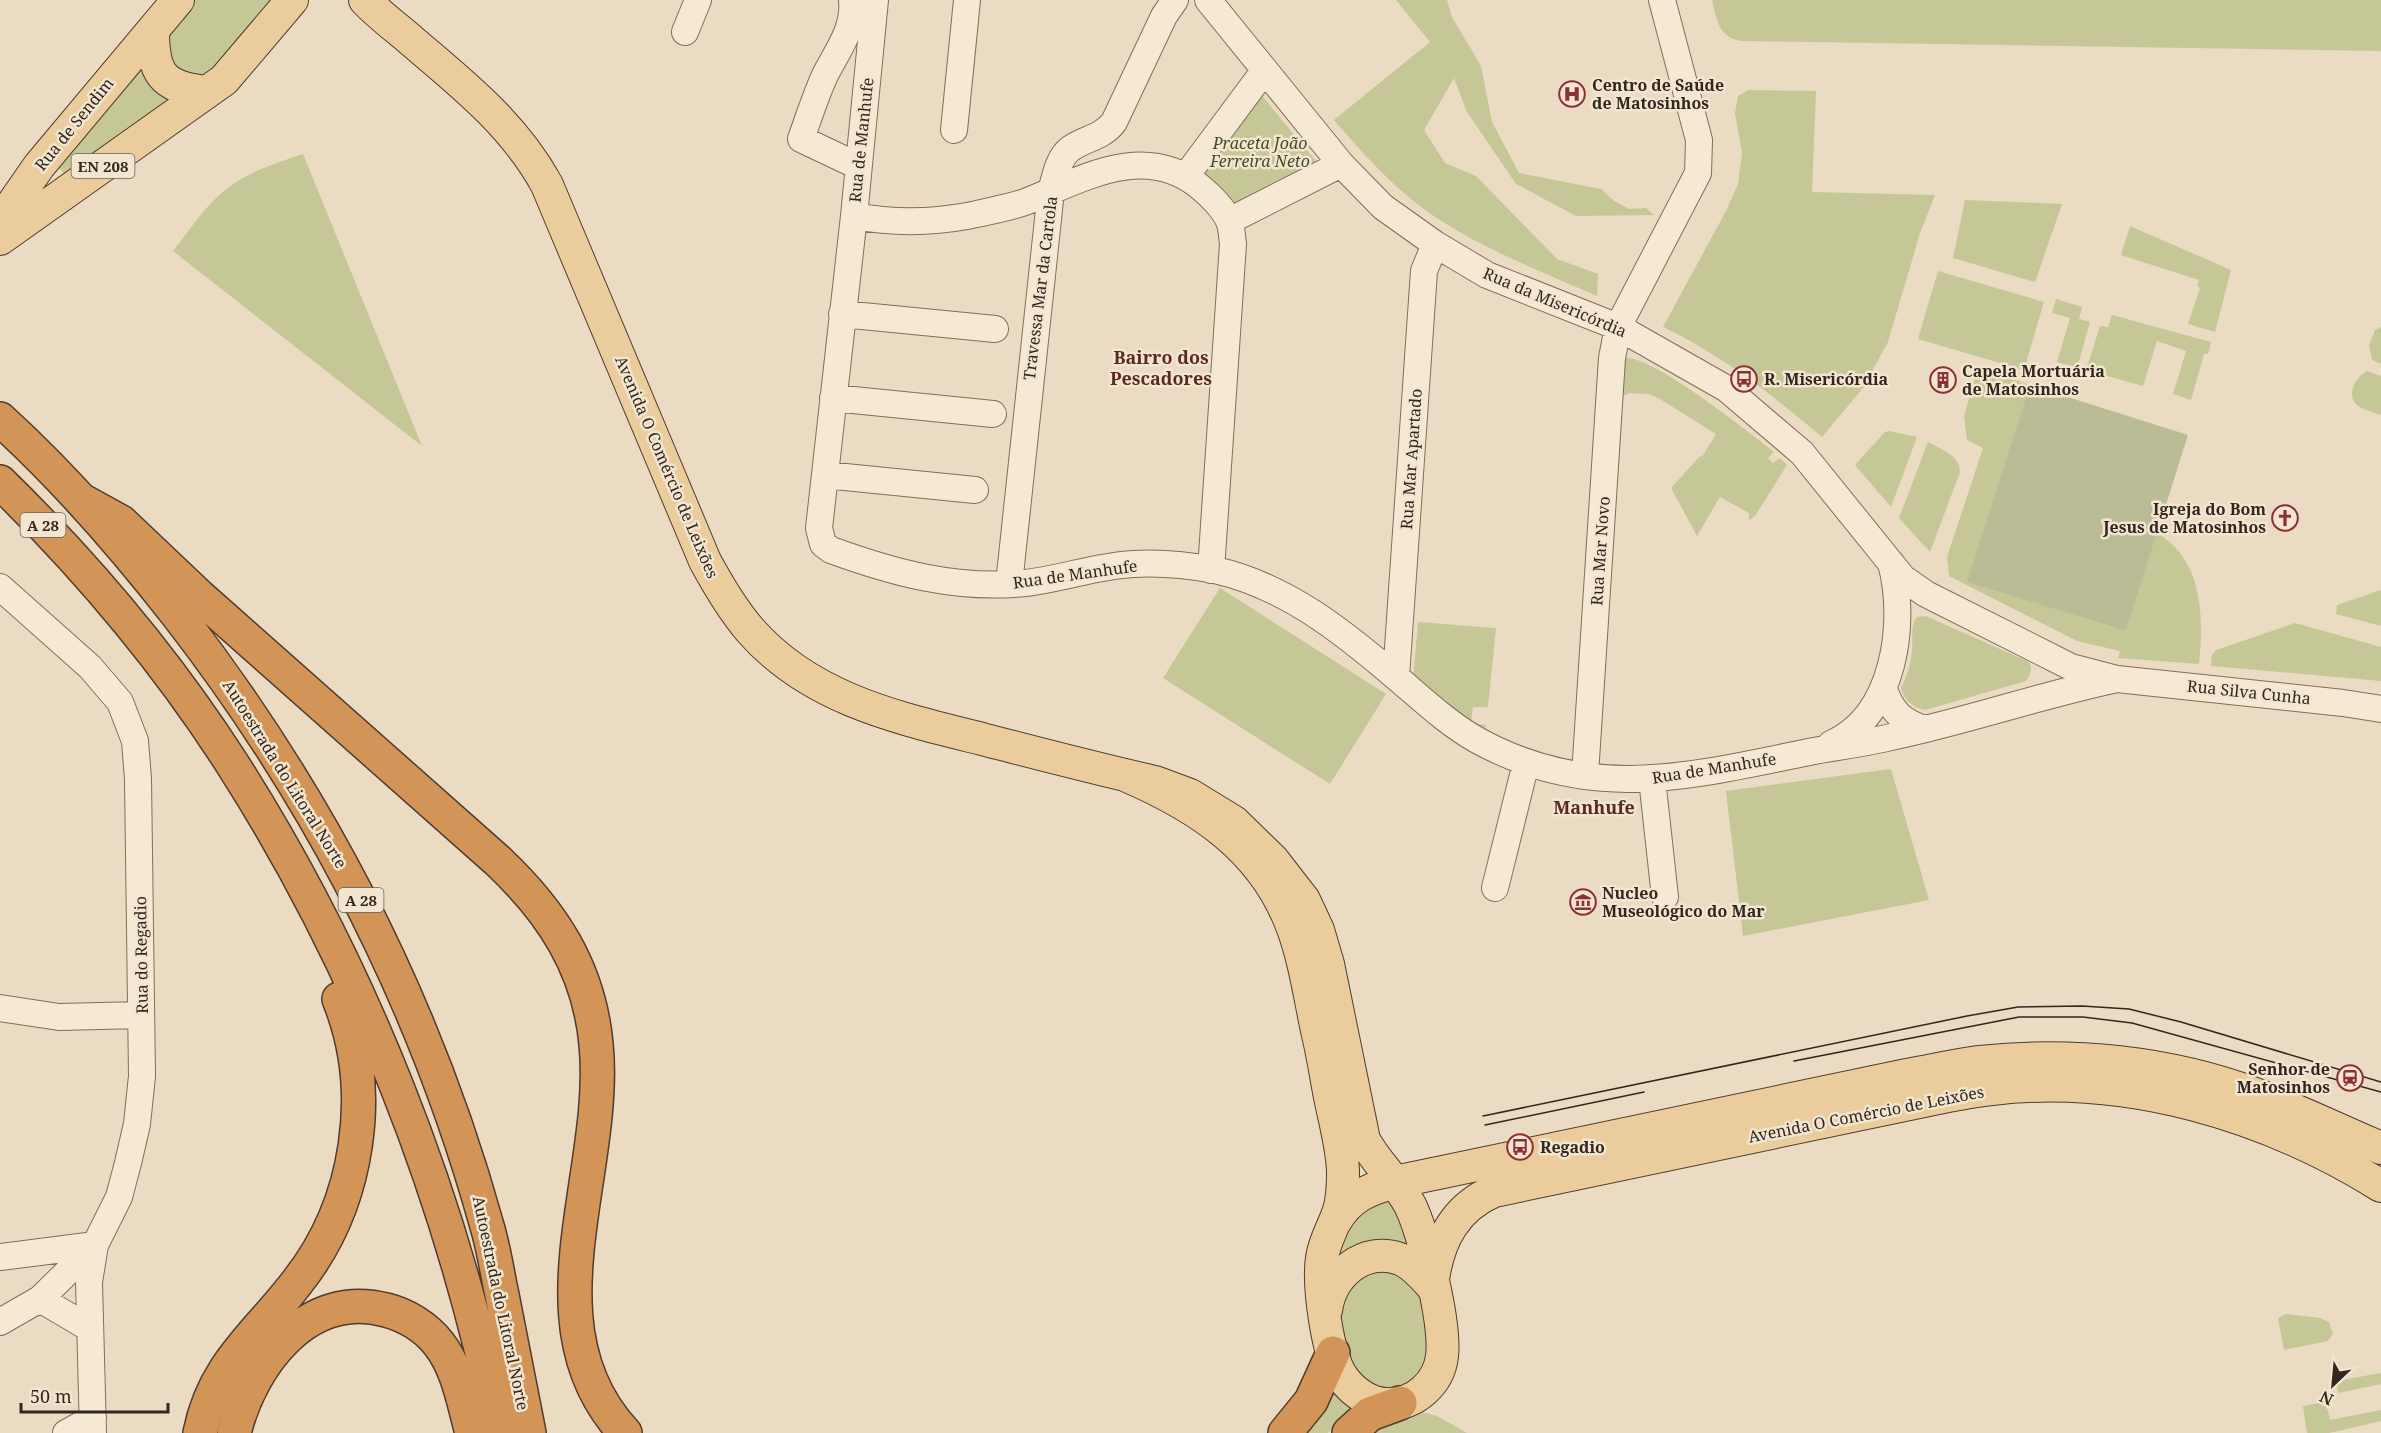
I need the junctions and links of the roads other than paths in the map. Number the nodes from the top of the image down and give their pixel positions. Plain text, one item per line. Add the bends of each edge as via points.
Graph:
1 (178, 0) edge
2 (698, 0) edge
3 (852, 0) edge
4 (875, 0) edge
5 (968, 0) edge
6 (1175, 0) edge
7 (1208, 0) edge
8 (1662, 0) edge
9 (293, 1) edge
10 (364, 2) edge
11 (153, 30) junction
12 (685, 32) dead end
13 (1264, 71) junction
14 (206, 92) junction
15 (954, 130) dead end
16 (1341, 164) junction
17 (858, 166) junction
18 (1186, 176) junction
19 (1051, 191) junction
20 (854, 216) junction
21 (1229, 221) junction
22 (0, 222) edge
23 (0, 239) edge
24 (1435, 244) junction
25 (842, 314) junction
26 (1618, 327) junction
27 (995, 328) dead end
28 (833, 398) junction
29 (993, 414) dead end
30 (0, 419) edge
31 (825, 475) junction
32 (0, 482) edge
33 (975, 490) dead end
34 (81, 500) junction
35 (1891, 562) junction
36 (1211, 570) junction
37 (1009, 584) junction
38 (0, 587) edge
39 (2035, 649) junction
40 (1396, 677) junction
41 (2117, 679) junction
42 (1884, 689) junction
43 (2032, 701) junction
44 (2381, 709) edge
45 (1926, 729) junction
46 (1817, 750) junction
47 (1526, 763) junction
48 (1585, 775) junction
49 (1127, 776) junction
50 (1652, 779) junction
51 (1495, 888) dead end
52 (1665, 897) dead end
53 (336, 950) junction
54 (0, 1008) edge
55 (141, 1015) junction
56 (2381, 1148) edge
57 (1386, 1172) junction
58 (2381, 1186) edge
59 (1334, 1224) junction
60 (95, 1245) junction
61 (0, 1257) edge
62 (1432, 1286) junction
63 (40, 1299) junction
64 (1325, 1318) junction
65 (0, 1322) edge
66 (89, 1328) junction
67 (1333, 1353) junction
68 (1400, 1403) junction
69 (93, 1426) edge
70 (66, 1433) edge
71 (200, 1433) edge
72 (234, 1433) edge
73 (472, 1433) edge
74 (500, 1433) edge
75 (530, 1433) edge
76 (625, 1433) edge
77 (1285, 1433) edge
78 (1349, 1433) edge

1 - 11 main road, Rua de Sendim / EN 208
2 - 12 street
3 - 17 street via 845,40 826,73 801,139
4 - 17 street, Rua de Manhufe
5 - 15 street
6 - 19 street, Travessa Mar da Cartola via 1114,122 1107,132 1071,149 1062,158
7 - 13 street, Rua da Misericórdia
8 - 26 street, Rua Mar Novo via 1699,140 1698,173
9 - 14 main road, EN 208 via 224,80
10 - 49 main road, Avenida O Comércio de Leixões via 481,100 514,134 537,167 548,185 705,561 751,631 801,675 870,709
11 - 14 main road via 157,67 165,79 177,87
11 - 22 main road, Rua de Sendim / EN 208 via 39,166
13 - 16 street, Rua da Misericórdia
13 - 18 street
14 - 23 main road, EN 208
16 - 21 street
16 - 24 street, Rua da Misericórdia via 1383,207
17 - 20 street, Rua de Manhufe
18 - 19 street via 1139,165 1111,168
18 - 21 street via 1209,195
19 - 20 street via 1021,203 938,220
19 - 37 street, Travessa Mar da Cartola
20 - 25 street, Rua de Manhufe
21 - 36 street via 1233,244
24 - 26 street, Rua da Misericórdia via 1487,275
24 - 40 street, Rua Mar Apartado via 1424,271
25 - 27 street
25 - 28 street, Rua de Manhufe
26 - 35 street, Rua da Misericórdia via 1726,389 1802,453
26 - 48 street, Rua Mar Novo via 1612,358
28 - 29 street
28 - 31 street, Rua de Manhufe
30 - 34 highway, Autoestrada do Litoral Norte / A 28
31 - 33 street
31 - 37 street, Rua de Manhufe via 819,528 824,544 831,550 908,575 966,584
32 - 53 highway, Autoestrada do Litoral Norte / A 28 via 91,578 199,716 268,824
34 - 75 highway, Autoestrada do Litoral Norte / A 28 via 159,591 253,717 304,798 380,937 437,1076 488,1229
34 - 76 highway via 121,522 498,861 527,889 558,930 588,1000 598,1065 574,1290 576,1325 593,1385
35 - 39 street, Rua da Misericórdia via 1904,578 1926,594
35 - 42 street via 1897,584 1897,615 1892,662
36 - 37 street, Rua de Manhufe via 1132,564
36 - 40 street, Rua de Manhufe via 1260,584 1287,597 1334,627
38 - 55 street, Rua do Regadio via 90,667 120,702 135,741
39 - 41 street, Rua da Misericórdia via 2085,672
39 - 43 street via 2046,679
40 - 47 street, Rua de Manhufe via 1469,735
41 - 43 street
41 - 44 street, Rua Silva Cunha
42 - 45 street via 1895,712 1908,723
42 - 46 street via 1856,727 1837,742
43 - 45 street
45 - 46 street
46 - 50 street, Rua de Manhufe via 1701,774
47 - 48 street, Rua de Manhufe
47 - 51 street
48 - 50 street, Rua de Manhufe
49 - 57 main road, Avenida O Comércio de Leixões via 1173,787 1221,813 1259,845 1295,886 1324,945 1364,1140
49 - 59 main road, Avenida O Comércio de Leixões via 1182,802 1233,838 1255,861 1286,912 1302,960 1338,1134 1342,1199
50 - 52 street
53 - 71 highway via 324,967 350,1030 359,1091 359,1121 347,1184 324,1239 304,1273 227,1365 213,1392
53 - 74 highway, Autoestrada do Litoral Norte / A 28 via 418,1142 451,1243
54 - 55 street via 59,1017
55 - 60 street, Rua do Regadio via 142,1076 137,1124 119,1197
56 - 57 main road, Avenida O Comércio de Leixões via 2254,1094 2183,1073 2126,1063 2033,1059 1979,1062 1907,1075 1433,1175
57 - 59 main road, Avenida O Comércio de Leixões via 1370,1189 1352,1199
57 - 62 main road, Avenida O Comércio de Leixões via 1409,1204 1420,1230
58 - 62 main road, Avenida O Comércio de Leixões via 2283,1135 2194,1104 2093,1088 1993,1089 1494,1191 1473,1201 1451,1225 1437,1257
59 - 64 main road, Avenida O Comércio de Leixões via 1322,1257
60 - 61 street
60 - 63 street, Rua do Regadio
60 - 66 street via 89,1282
62 - 64 main road, Avenida O Comércio de Leixões via 1400,1259 1364,1258 1340,1276 1328,1297
62 - 68 main road, Avenida O Comércio de Leixões via 1443,1355 1424,1391
63 - 65 street, Rua do Regadio
63 - 66 street
64 - 67 main road, Avenida O Comércio de Leixões
66 - 69 street
67 - 68 main road, Avenida O Comércio de Leixões via 1343,1378 1359,1394 1376,1402
67 - 77 highway via 1311,1401
68 - 78 highway via 1370,1414
69 - 70 street
72 - 73 highway via 254,1382 291,1333 327,1311 352,1306 393,1312 418,1325 438,1343 453,1368

